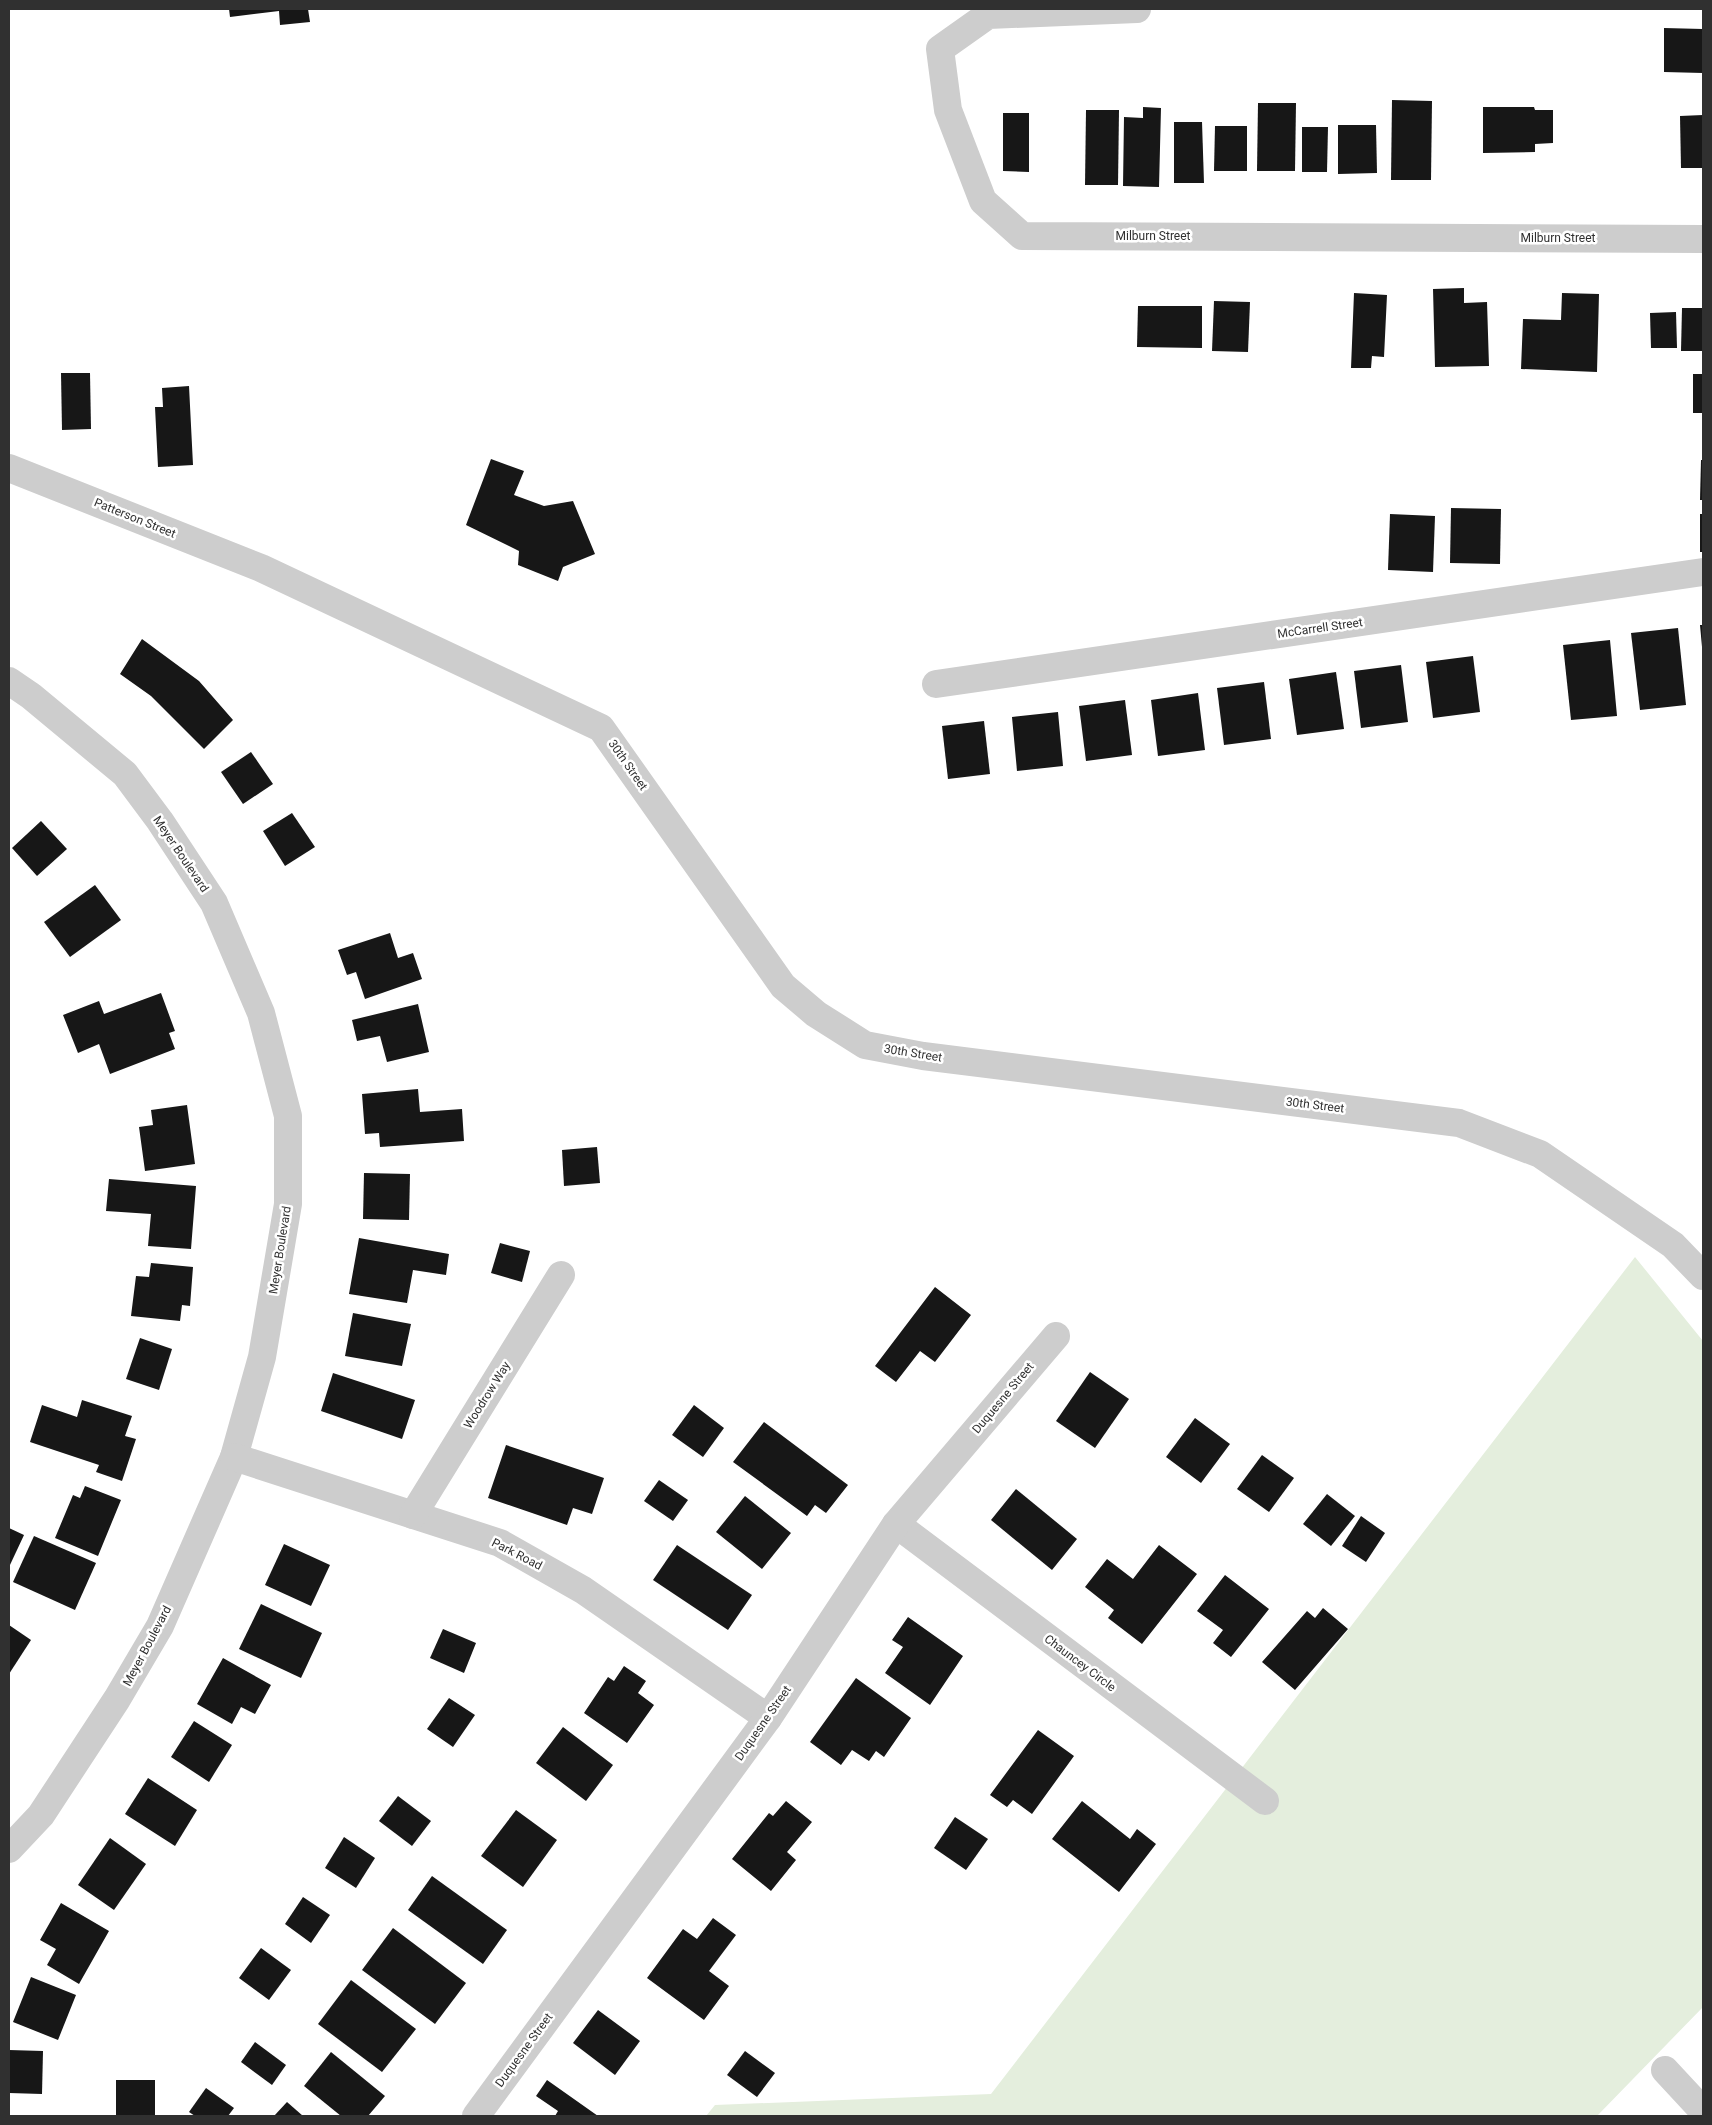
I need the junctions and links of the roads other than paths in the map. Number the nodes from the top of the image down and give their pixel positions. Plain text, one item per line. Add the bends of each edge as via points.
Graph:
1 (1138, 9) edge
2 (1703, 239) edge
3 (9, 468) edge
4 (261, 568) joint
5 (1703, 572) edge
6 (9, 682) edge
7 (936, 684) dead end
8 (561, 1275) dead end
9 (1703, 1276) edge
10 (1056, 1336) dead end
11 (234, 1457) junction
12 (413, 1515) junction
13 (896, 1524) junction
14 (768, 1718) junction
15 (1265, 1801) dead end
16 (9, 1849) edge
17 (1665, 2070) dead end
18 (1703, 2111) edge
19 (476, 2116) edge

1 - 2 street, Milburn Street via 988,14 940,49 948,110 983,201 1022,236
3 - 4 street, Patterson Street
4 - 9 street, 30th Street via 601,728 783,986 816,1014 865,1045 923,1056 1459,1123 1540,1154 1673,1245
5 - 7 street, McCarrell Street
6 - 11 street, Meyer Boulevard via 31,696 125,774 214,903 261,1013 288,1116 288,1204 262,1357
8 - 12 street, Woodrow Way
10 - 13 street, Duquesne Street
11 - 12 street, Park Road
11 - 16 street, Meyer Boulevard via 160,1626 118,1699 41,1815
12 - 14 street, Park Road via 500,1543 583,1590
13 - 14 street, Duquesne Street
13 - 15 street, Chauncey Circle
14 - 19 street, Duquesne Street
17 - 18 street

